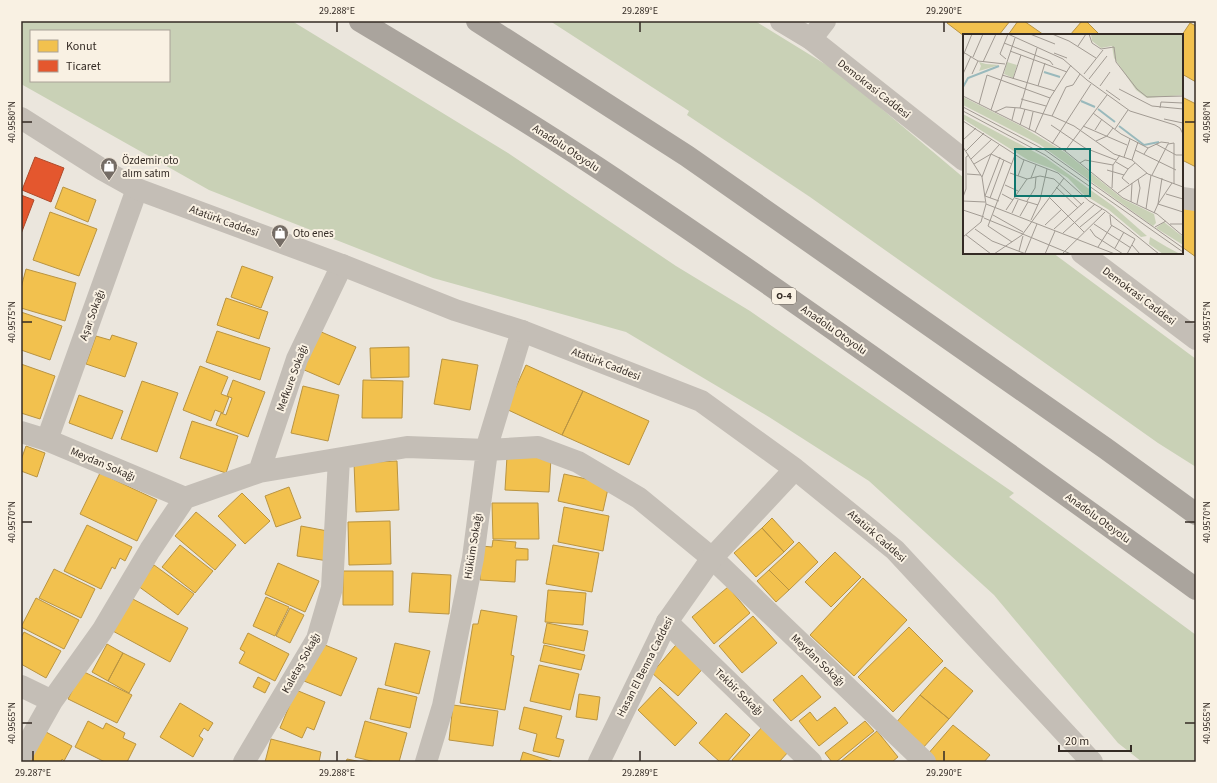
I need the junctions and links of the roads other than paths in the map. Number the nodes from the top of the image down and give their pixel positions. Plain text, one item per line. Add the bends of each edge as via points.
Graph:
1 (360, 21) edge
2 (477, 21) edge
3 (781, 21) edge
4 (825, 21) edge
5 (811, 39) junction
6 (21, 118) edge
7 (963, 159) edge
8 (137, 189) junction
9 (1183, 198) edge
10 (1196, 200) edge
11 (1083, 254) edge
12 (342, 265) junction
13 (522, 331) junction
14 (1196, 339) edge
15 (21, 432) edge
16 (47, 440) junction
17 (487, 450) junction
18 (339, 459) junction
19 (795, 469) junction
20 (259, 472) junction
21 (185, 498) junction
22 (1196, 514) edge
23 (712, 558) junction
24 (1196, 589) edge
25 (667, 622) junction
26 (21, 686) edge
27 (52, 701) junction
28 (21, 756) edge
29 (244, 762) edge
30 (426, 762) edge
31 (599, 762) edge
32 (811, 762) edge
33 (925, 762) edge
34 (1092, 762) edge

1 - 24 highway, Anadolu Otoyolu / O-4 via 491,99 627,187 996,444
2 - 22 highway via 687,156
3 - 5 street, Demokrasi Caddesi
4 - 5 street
5 - 7 street, Demokrasi Caddesi
6 - 8 street, Atatürk Caddesi
8 - 12 street, Atatürk Caddesi
8 - 16 street, Aşar Sokağı
9 - 10 street
11 - 14 street, Demokrasi Caddesi
12 - 13 street, Atatürk Caddesi via 455,310
12 - 20 street, Mefkure Sokağı via 297,359
13 - 17 street, Hüküm Sokağı
13 - 19 street, Atatürk Caddesi via 701,401
15 - 16 street, Meydan Sokağı
16 - 21 street, Meydan Sokağı
17 - 18 street, Meydan Sokağı via 407,447
17 - 23 street, Meydan Sokağı via 538,447 578,462 639,498
17 - 30 street, Hüküm Sokağı via 470,574 444,706
18 - 20 street, Meydan Sokağı
18 - 29 street, Kaletaş Sokağı via 332,588 317,638
19 - 23 street, Hasan El Benna Caddesi
19 - 34 street, Atatürk Caddesi via 895,550
20 - 21 street, Meydan Sokağı
21 - 27 street via 150,550 102,631
23 - 25 street, Hasan El Benna Caddesi
23 - 33 street, Meydan Sokağı
25 - 31 street, Hasan El Benna Caddesi
25 - 32 street, Tekbir Sokağı
26 - 27 street
27 - 28 street

